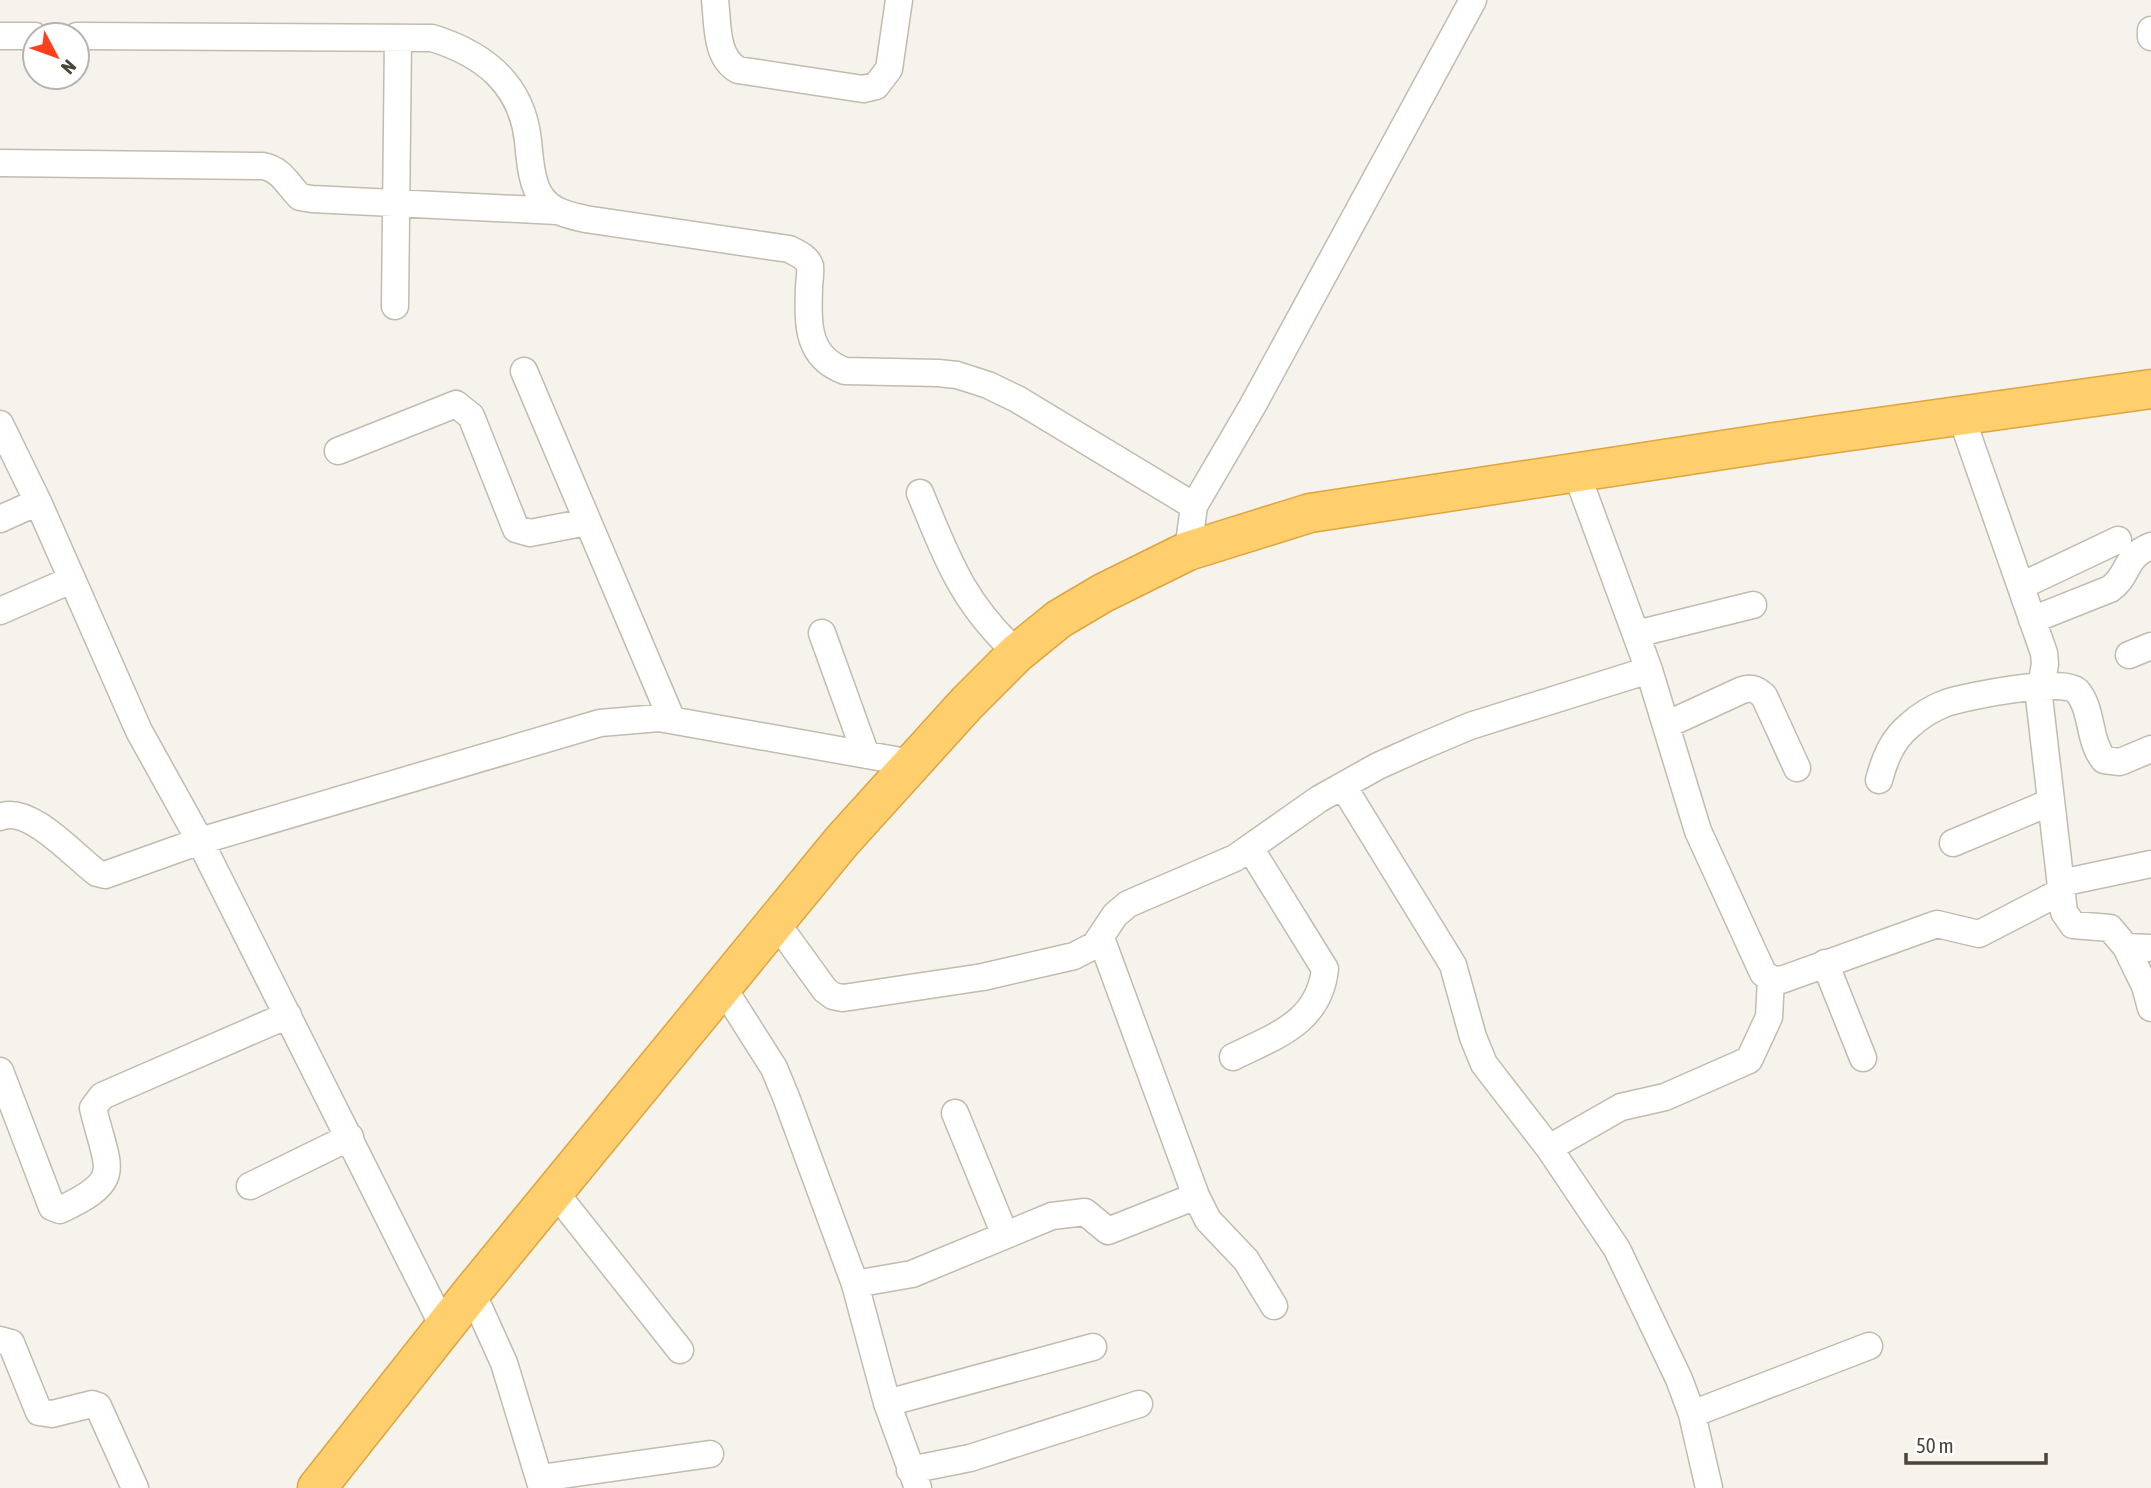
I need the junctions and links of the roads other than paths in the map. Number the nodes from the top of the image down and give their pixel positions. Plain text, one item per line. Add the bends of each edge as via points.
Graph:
1 (715, 0) edge
2 (899, 0) edge
3 (1473, 0) edge
4 (2151, 30) edge
5 (0, 36) edge
6 (21, 36) edge
7 (91, 36) edge
8 (2151, 37) edge
9 (398, 38) junction
10 (0, 163) edge
11 (397, 203) junction
12 (557, 211) junction
13 (395, 306) dead end
14 (523, 371) dead end
15 (2151, 389) edge
16 (1961, 416) junction
17 (0, 424) edge
18 (338, 451) dead end
19 (1576, 472) junction
20 (920, 493) dead end
21 (38, 502) junction
22 (1194, 506) junction
23 (0, 519) edge
24 (587, 522) junction
25 (2118, 540) dead end
26 (2151, 546) edge
27 (1188, 551) junction
28 (71, 580) junction
29 (2021, 586) junction
30 (1753, 605) dead end
31 (0, 611) edge
32 (2032, 620) junction
33 (822, 633) dead end
34 (1636, 634) junction
35 (1017, 653) junction
36 (1649, 670) junction
37 (2040, 686) junction
38 (672, 720) junction
39 (1666, 725) junction
40 (2151, 749) edge
41 (866, 755) junction
42 (912, 763) junction
43 (1797, 768) dead end
44 (1879, 780) dead end
45 (1343, 786) junction
46 (2052, 802) junction
47 (0, 817) edge
48 (200, 841) junction
49 (1953, 842) dead end
50 (1250, 848) junction
51 (2151, 864) edge
52 (2061, 887) junction
53 (775, 921) junction
54 (1101, 938) junction
55 (2139, 948) edge
56 (1825, 963) junction
57 (1771, 979) junction
58 (722, 986) junction
59 (2151, 1008) edge
60 (288, 1015) junction
61 (1233, 1057) dead end
62 (1863, 1058) dead end
63 (0, 1071) edge
64 (955, 1113) dead end
65 (350, 1137) junction
66 (1549, 1148) junction
67 (250, 1186) dead end
68 (554, 1191) junction
69 (1196, 1196) junction
70 (1005, 1235) junction
71 (855, 1284) junction
72 (471, 1292) junction
73 (1274, 1306) dead end
74 (444, 1328) junction
75 (0, 1340) edge
76 (1870, 1346) dead end
77 (1093, 1347) dead end
78 (680, 1350) dead end
79 (887, 1403) junction
80 (1139, 1404) dead end
81 (1692, 1414) junction
82 (709, 1454) dead end
83 (914, 1479) edge
84 (541, 1483) edge
85 (135, 1488) edge
86 (317, 1488) edge
87 (1709, 1488) edge

1 - 2 street via 721,49 730,66 863,89 876,86 889,69
3 - 22 street via 1254,405
4 - 8 street
5 - 6 street
7 - 9 street
9 - 11 street
9 - 12 street via 432,38 461,47 485,61 504,81 518,101 526,127 536,186
10 - 11 street via 263,166 281,174 300,197
11 - 12 street
11 - 13 street
12 - 22 street via 789,249 803,256 810,267 808,330 813,345 831,366 845,371 957,375 988,385
14 - 24 street
15 - 16 highway
16 - 19 highway
16 - 29 street
17 - 21 street
18 - 24 street via 456,404 471,416 516,529 530,533
19 - 27 highway via 1310,513
19 - 34 street
20 - 35 street via 956,581 989,627
21 - 23 street
21 - 28 street
22 - 27 street
24 - 38 street
25 - 29 street
26 - 32 street via 2131,557 2110,589
27 - 35 highway via 1059,619
28 - 31 street
28 - 48 street via 139,731
29 - 32 street
30 - 34 street
32 - 37 street via 2044,653
33 - 41 street
34 - 36 street
35 - 42 highway
36 - 39 street
36 - 45 street via 1471,726
37 - 40 street via 2061,684 2077,691 2097,752 2104,760 2120,762
37 - 44 street via 1966,698 1927,712 1897,738 1885,757
37 - 46 street
38 - 41 street
38 - 48 street via 600,723
39 - 43 street via 1740,691 1756,690 1763,695
39 - 57 street via 1698,831 1758,966
41 - 42 street
42 - 53 highway
45 - 50 street
45 - 66 street via 1453,965 1484,1064
46 - 49 street
46 - 52 street
47 - 48 street via 7,813 30,818 105,875
48 - 60 street
50 - 54 street via 1202,874 1128,904
50 - 61 street via 1325,969 1301,1021
51 - 52 street
52 - 55 street via 2067,920 2073,925 2110,928
52 - 56 street via 1979,934 1937,924
53 - 54 street via 825,990 843,998 996,974 1074,956
53 - 58 highway
54 - 69 street
55 - 59 street
56 - 57 street via 1781,981
56 - 62 street
57 - 66 street via 1769,1017 1749,1059 1665,1097 1621,1107
58 - 68 highway
58 - 71 street via 774,1068
60 - 63 street via 102,1096 93,1108 107,1164 103,1185 60,1210 52,1207
60 - 65 street
64 - 70 street
65 - 67 street
65 - 74 street
66 - 81 street via 1617,1249
68 - 72 highway
68 - 78 street
69 - 70 street via 1108,1231 1084,1212 1052,1216
69 - 73 street via 1208,1220 1246,1260
70 - 71 street via 926,1269
71 - 79 street
72 - 74 highway
72 - 84 street via 504,1363
74 - 86 highway
75 - 85 street via 11,1343 39,1412 98,1406
76 - 81 street
77 - 79 street
79 - 83 street
80 - 83 street
81 - 87 street
82 - 84 street

